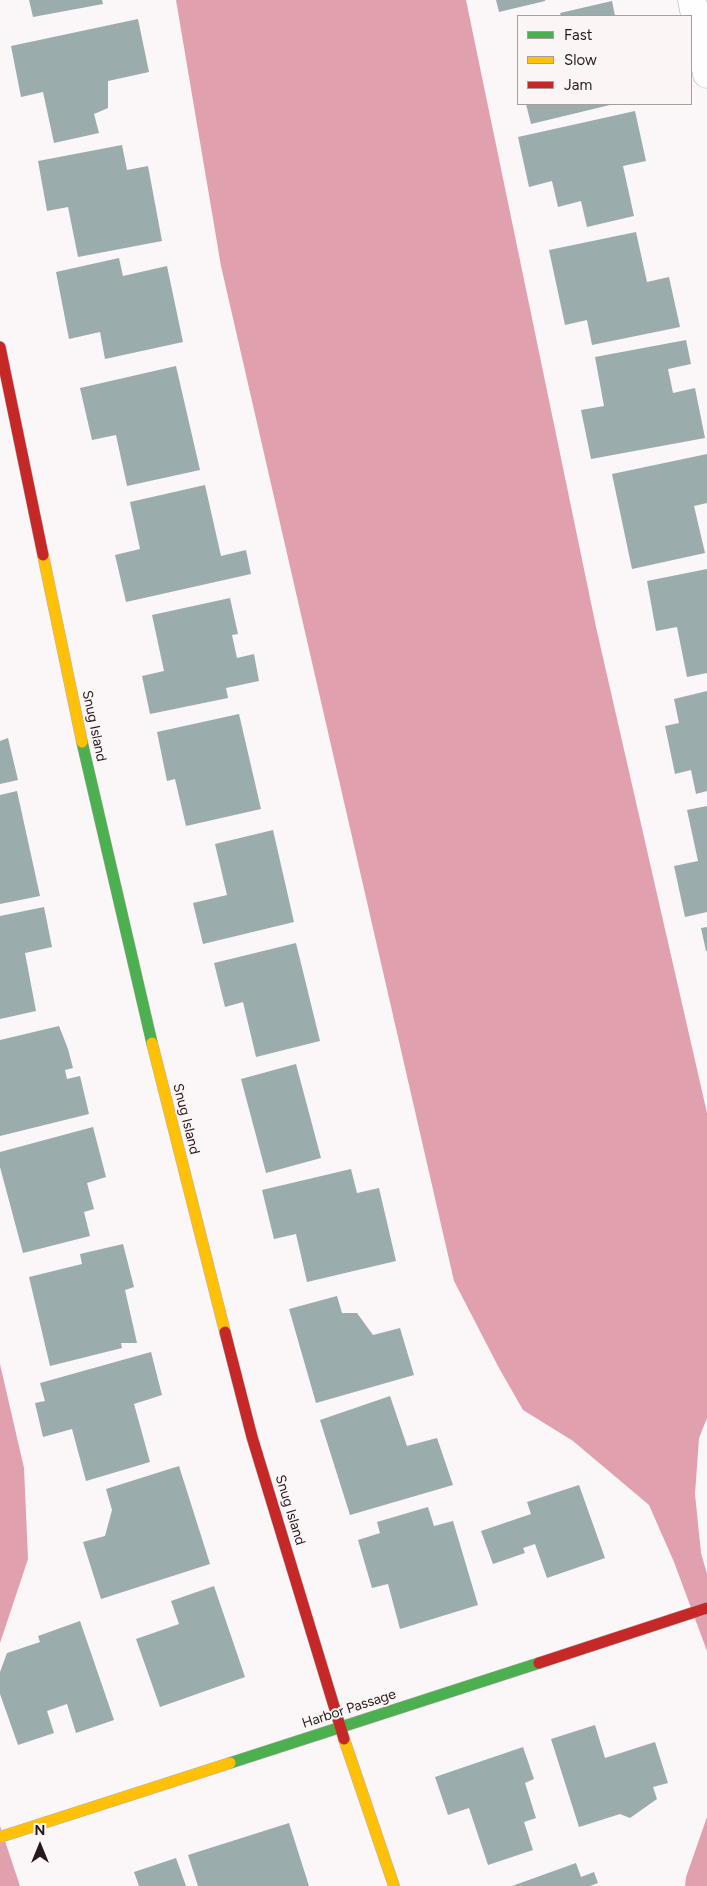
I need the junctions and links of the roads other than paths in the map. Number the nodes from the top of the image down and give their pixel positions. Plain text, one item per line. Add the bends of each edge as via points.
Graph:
1 (692, 0) edge
2 (707, 74) edge
3 (0, 347) edge
4 (707, 1608) edge
5 (340, 1728) junction
6 (0, 1838) edge
7 (394, 1886) edge

1 - 2 street
3 - 5 street, Snug Island via 80,735 163,1092 252,1437
4 - 5 street, Harbor Passage
5 - 6 street, Harbor Passage
5 - 7 street, Snug Island

